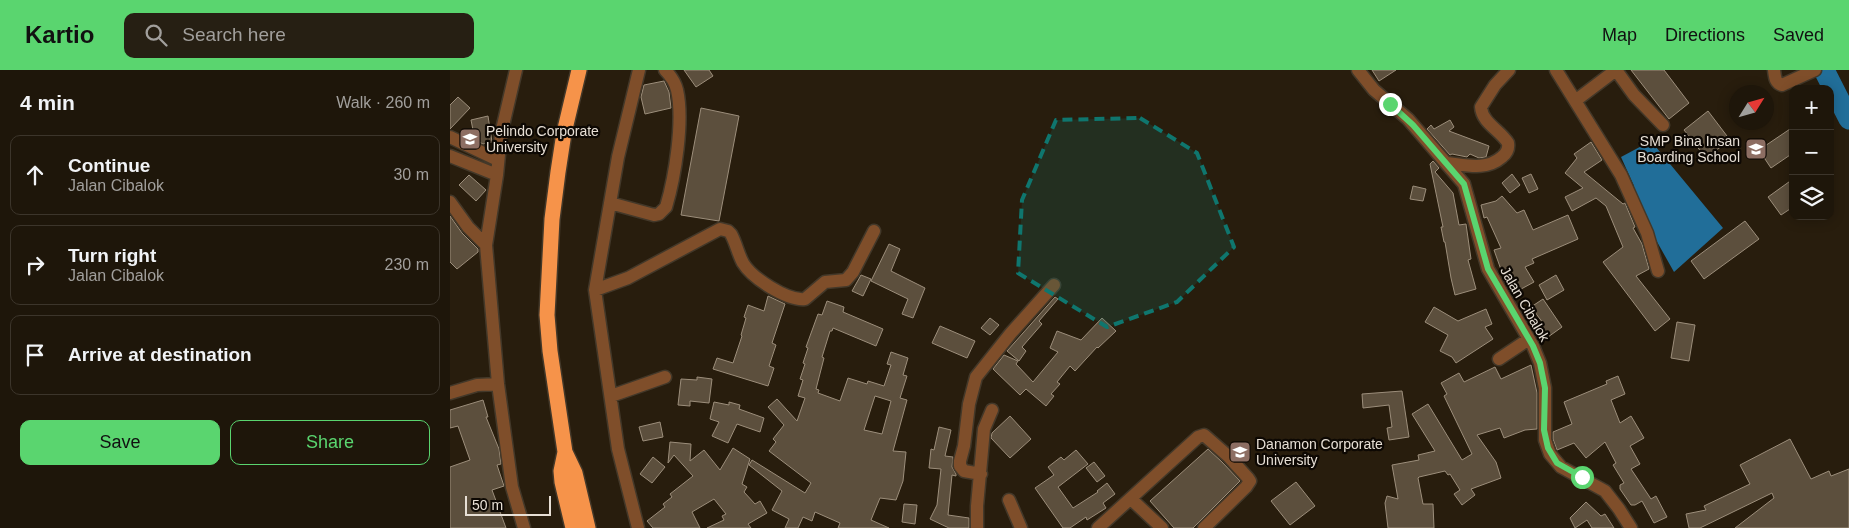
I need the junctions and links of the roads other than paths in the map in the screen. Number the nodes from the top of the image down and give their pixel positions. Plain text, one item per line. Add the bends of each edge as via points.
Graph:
1 (516, 70) edge
2 (579, 70) edge
3 (639, 70) edge
4 (666, 70) edge
5 (1358, 70) edge
6 (1509, 70) edge
7 (1556, 70) edge
8 (1616, 70) edge
9 (1774, 70) edge
10 (1816, 70) edge
11 (1575, 101) junction
12 (1663, 125) dead end
13 (450, 137) edge
14 (450, 156) edge
15 (498, 160) junction
16 (1446, 163) junction
17 (497, 175) junction
18 (450, 202) edge
19 (610, 203) junction
20 (874, 232) dead end
21 (486, 246) junction
22 (1658, 271) dead end
23 (1054, 286) dead end
24 (595, 290) junction
25 (1529, 340) junction
26 (1499, 358) dead end
27 (666, 377) dead end
28 (498, 384) junction
29 (450, 392) edge
30 (611, 396) junction
31 (992, 410) dead end
32 (565, 452) junction
33 (981, 474) junction
34 (1131, 499) junction
35 (1009, 500) dead end
36 (1630, 527) edge
37 (524, 528) edge
38 (573, 528) edge
39 (588, 528) edge
40 (638, 528) edge
41 (977, 528) edge
42 (1021, 528) edge
43 (1098, 528) edge
44 (1162, 528) edge
45 (1204, 528) edge

1 - 15 street
2 - 32 highway via 558,172 548,279 550,351
3 - 19 street
4 - 19 street via 675,86 679,111 678,143 666,207 659,214 654,214
5 - 16 street, Jalan Cibalok via 1374,90 1408,119
6 - 16 street via 1480,107 1486,121 1508,143 1507,152 1487,166
7 - 11 street
8 - 11 street
8 - 12 street via 1634,95
9 - 10 street via 1778,84 1782,85
11 - 22 street via 1621,175 1647,233
13 - 15 street
14 - 17 street
15 - 17 street
16 - 25 street, Jalan Cibalok via 1467,190 1490,274
17 - 21 street
18 - 21 street
19 - 24 street
20 - 24 street via 846,280 825,282 805,299 783,293 754,275 743,262 731,234 720,229 628,278
21 - 28 street
23 - 33 street via 976,377 960,463 964,471
24 - 30 street
25 - 26 street
25 - 36 street, Jalan Cibalok via 1543,376 1544,430 1550,454 1561,466 1605,491
27 - 30 street
28 - 29 street
28 - 37 street via 512,487
30 - 40 street via 618,448
31 - 33 street via 984,429
32 - 38 highway via 562,482
32 - 39 highway via 575,473
33 - 41 street
34 - 43 street
34 - 44 street
34 - 45 street via 1198,437 1206,435 1250,481
35 - 42 street

